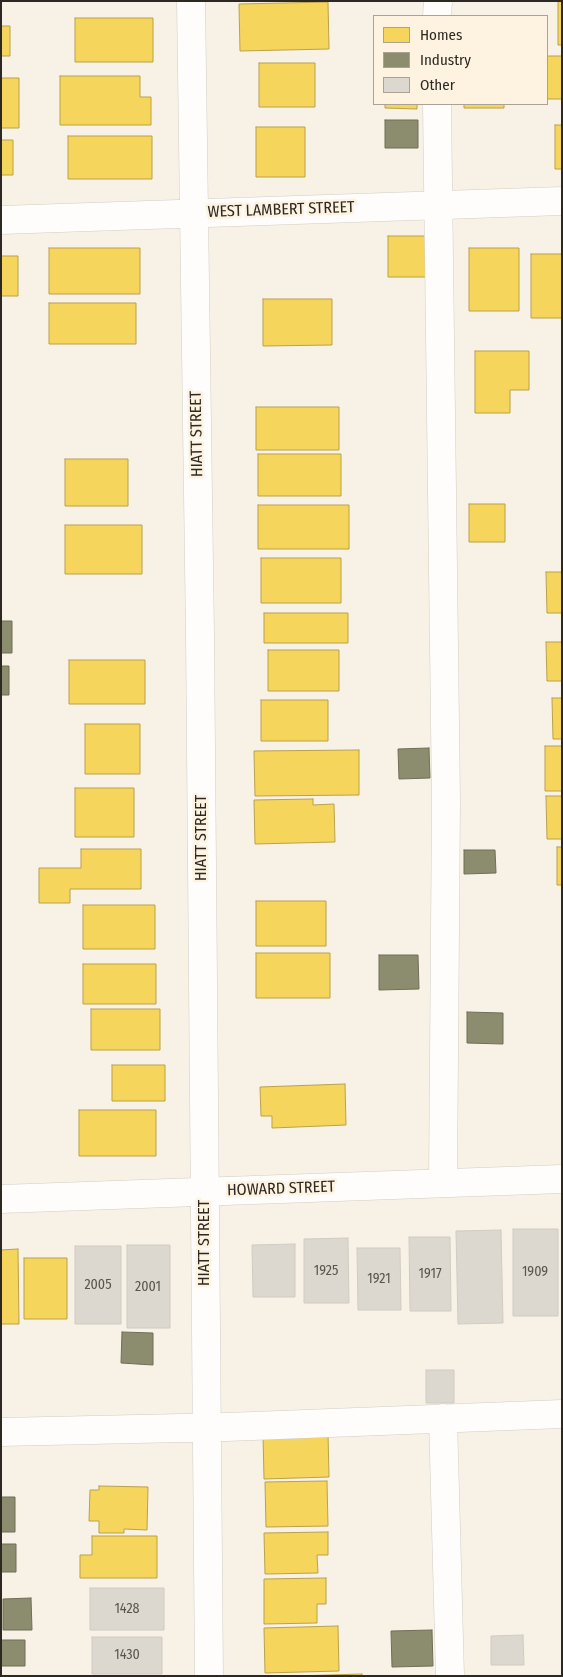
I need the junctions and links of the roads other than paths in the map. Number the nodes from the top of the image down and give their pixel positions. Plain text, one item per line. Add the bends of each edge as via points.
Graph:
1 (191, 1) edge
2 (438, 1) edge
3 (437, 15) edge
4 (437, 105) edge
5 (562, 201) edge
6 (438, 205) junction
7 (194, 213) junction
8 (1, 220) edge
9 (562, 1179) edge
10 (443, 1183) junction
11 (205, 1192) junction
12 (1, 1199) edge
13 (562, 1414) edge
14 (443, 1418) junction
15 (207, 1428) junction
16 (1, 1432) edge
17 (209, 1676) edge
18 (450, 1676) edge

1 - 7 street, HIATT STREET
2 - 3 street
4 - 6 street
5 - 6 street, WEST LAMBERT STREET
6 - 7 street, WEST LAMBERT STREET
6 - 10 street via 446,802
7 - 8 street, WEST LAMBERT STREET
7 - 11 street, HIATT STREET
9 - 10 street, HOWARD STREET
10 - 11 street, HOWARD STREET
11 - 12 street, HOWARD STREET
11 - 15 street, HIATT STREET
13 - 14 street
14 - 15 street
14 - 18 street
15 - 16 street
15 - 17 street, HIATT STREET

